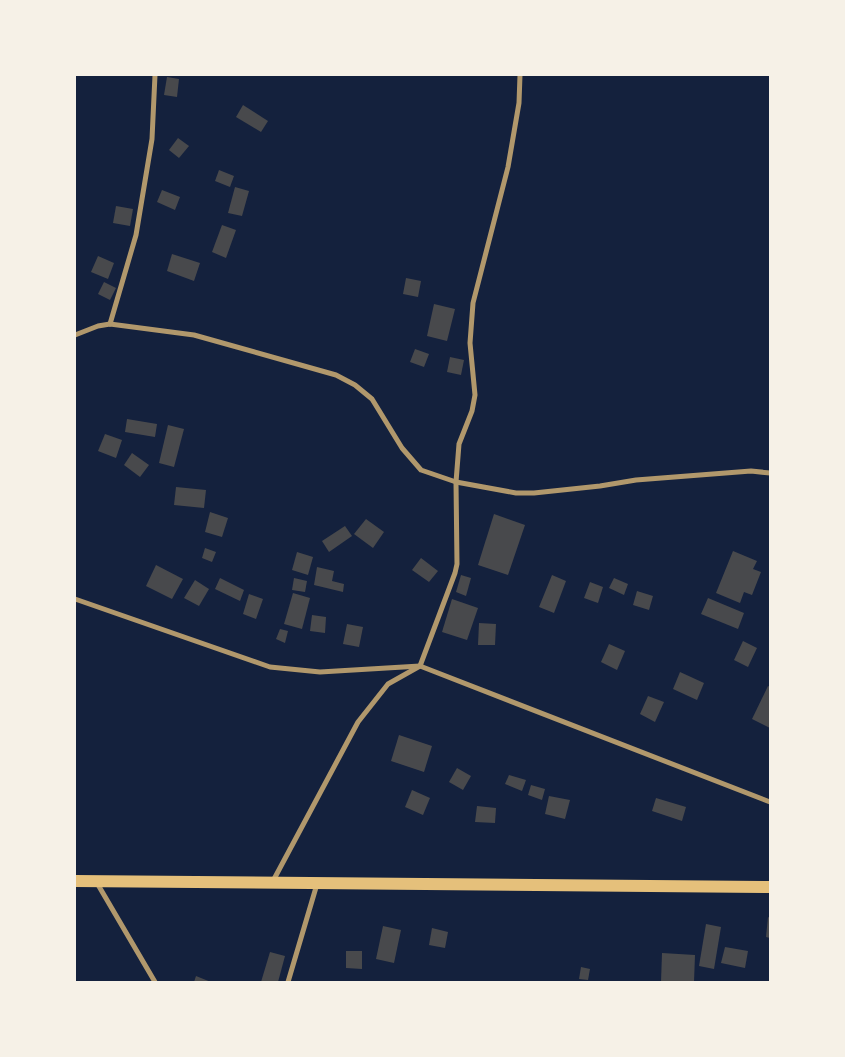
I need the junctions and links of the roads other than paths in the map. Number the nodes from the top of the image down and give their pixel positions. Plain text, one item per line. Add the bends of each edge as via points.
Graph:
1 (155, 75) edge
2 (520, 75) edge
3 (110, 324) junction
4 (75, 335) edge
5 (770, 473) edge
6 (456, 482) junction
7 (75, 600) edge
8 (420, 666) junction
9 (770, 802) edge
10 (75, 881) edge
11 (96, 881) junction
12 (271, 884) junction
13 (317, 884) junction
14 (770, 887) edge
15 (155, 982) edge
16 (288, 982) edge

1 - 3 street via 152,140 137,226
2 - 6 street via 508,167 473,304 470,343 475,395 459,444
3 - 4 street
3 - 6 street via 194,335 336,376 355,385 372,399 402,448 421,470
5 - 6 street via 751,471 636,480 534,493 516,493
6 - 8 street via 457,564
7 - 8 street via 270,667 320,672
8 - 9 street
8 - 12 street via 388,684 358,722
10 - 11 main road
11 - 12 main road
11 - 15 street
12 - 13 main road
13 - 14 main road
13 - 16 street

